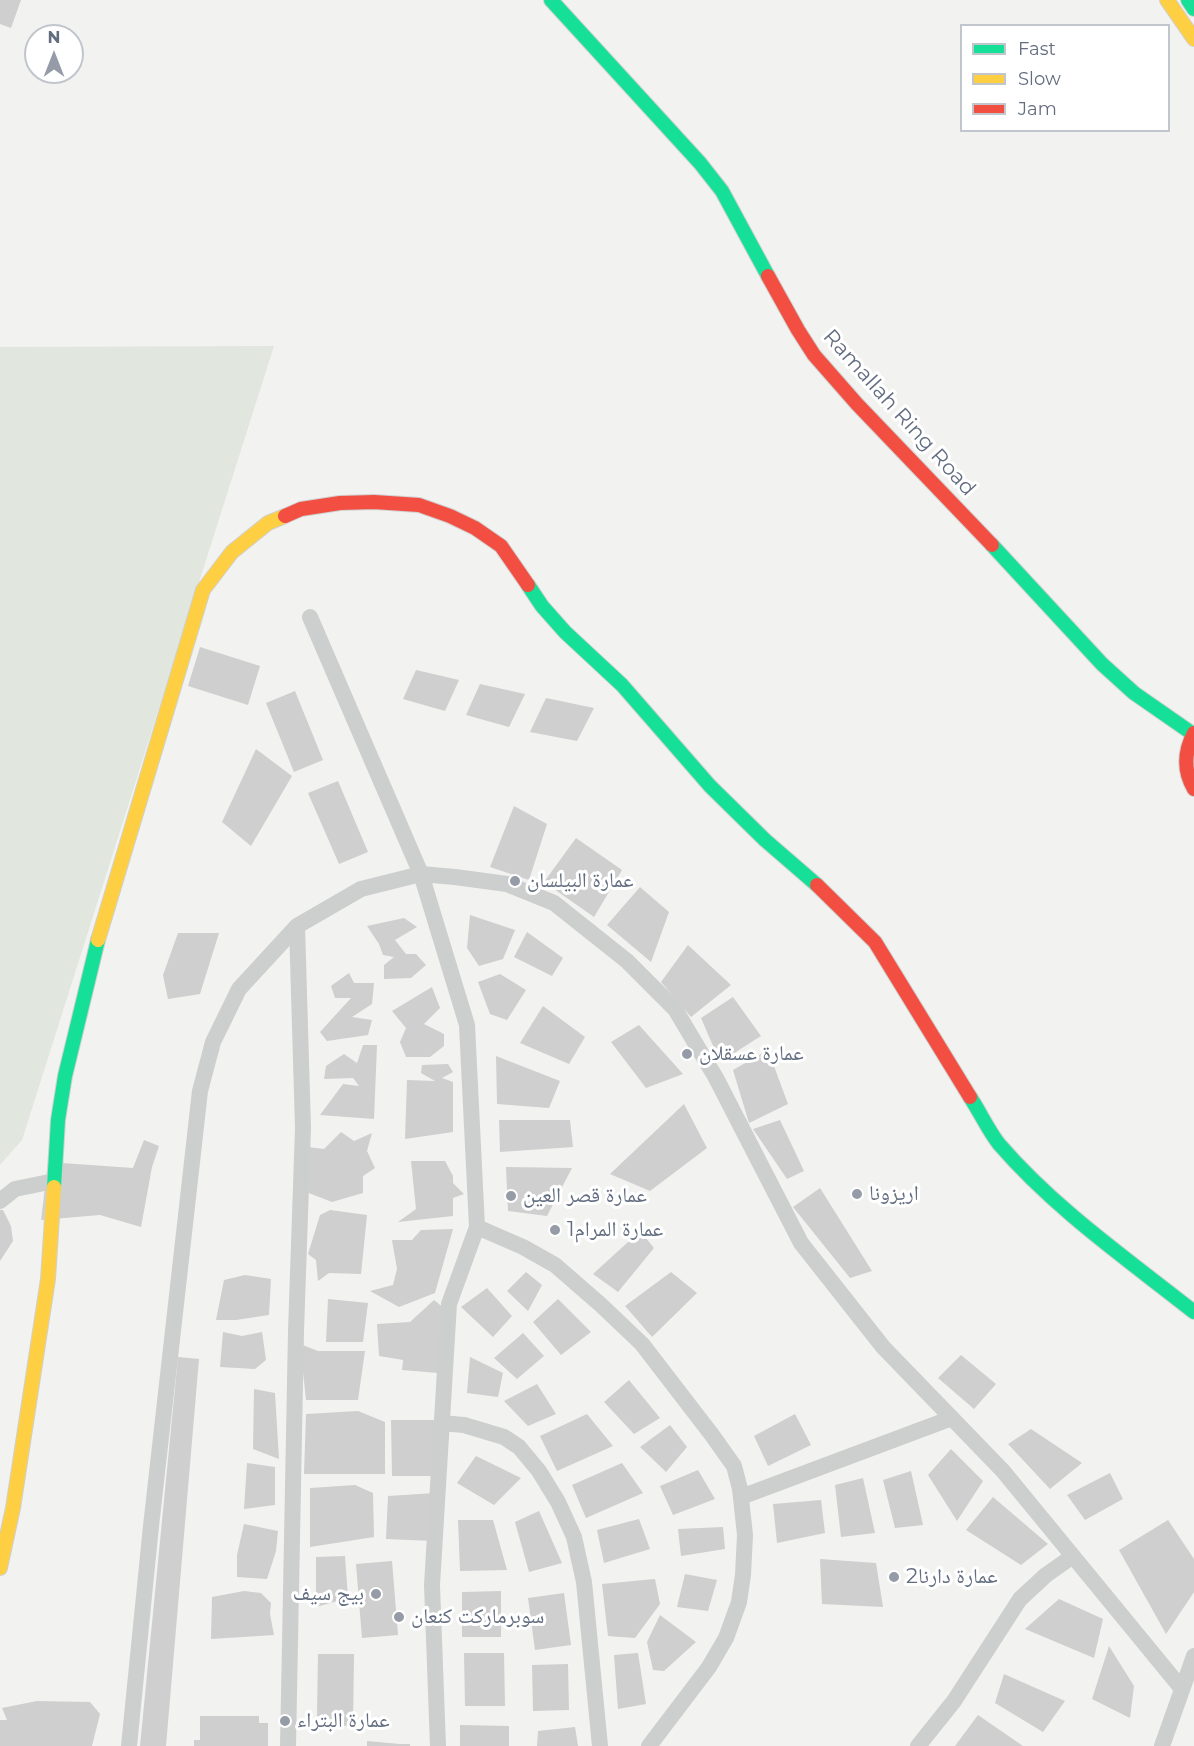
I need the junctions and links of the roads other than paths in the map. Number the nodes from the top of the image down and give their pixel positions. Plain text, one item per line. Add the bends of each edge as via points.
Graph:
1 (551, 0) edge
2 (1167, 0) edge
3 (1188, 0) edge
4 (1194, 9) edge
5 (1194, 39) edge
6 (310, 617) dead end
7 (1193, 734) edge
8 (1194, 789) edge
9 (421, 874) junction
10 (297, 926) junction
11 (54, 1180) junction
12 (0, 1201) edge
13 (477, 1227) junction
14 (1194, 1312) edge
15 (952, 1418) junction
16 (441, 1423) junction
17 (741, 1497) junction
18 (1073, 1556) junction
19 (0, 1568) edge
20 (1194, 1656) edge
21 (1182, 1689) junction
22 (129, 1746) edge
23 (288, 1746) edge
24 (438, 1746) edge
25 (600, 1746) edge
26 (649, 1746) edge
27 (918, 1746) edge
28 (1162, 1746) edge

1 - 7 street, Ramallah Ring Road via 722,191 814,356 1102,664 1134,693
2 - 5 street
3 - 4 street
6 - 9 street
7 - 8 street via 1185,759
9 - 10 street via 361,889
9 - 13 street via 467,1025
9 - 15 street via 507,884 554,903 627,961 675,1009 716,1078 801,1243 883,1347
10 - 22 street via 239,989 213,1042 200,1091
10 - 23 street via 303,1128
11 - 12 street via 15,1189
11 - 14 street via 65,1076 96,945 203,590 232,552 268,523 302,509 340,503 419,505 476,528 501,546 542,606 622,686 710,786 875,942 998,1142 1044,1191
11 - 19 street via 48,1279
13 - 16 street via 449,1304
13 - 17 street via 555,1265 642,1344 734,1466
15 - 17 street
15 - 18 street via 1003,1471
16 - 24 street via 432,1585
16 - 25 street via 464,1425 504,1437 519,1447 558,1502 574,1538 584,1582
17 - 26 street via 745,1535 743,1575 739,1602 726,1638
18 - 21 street
18 - 27 street via 1020,1599 954,1701
20 - 21 street
21 - 28 street

